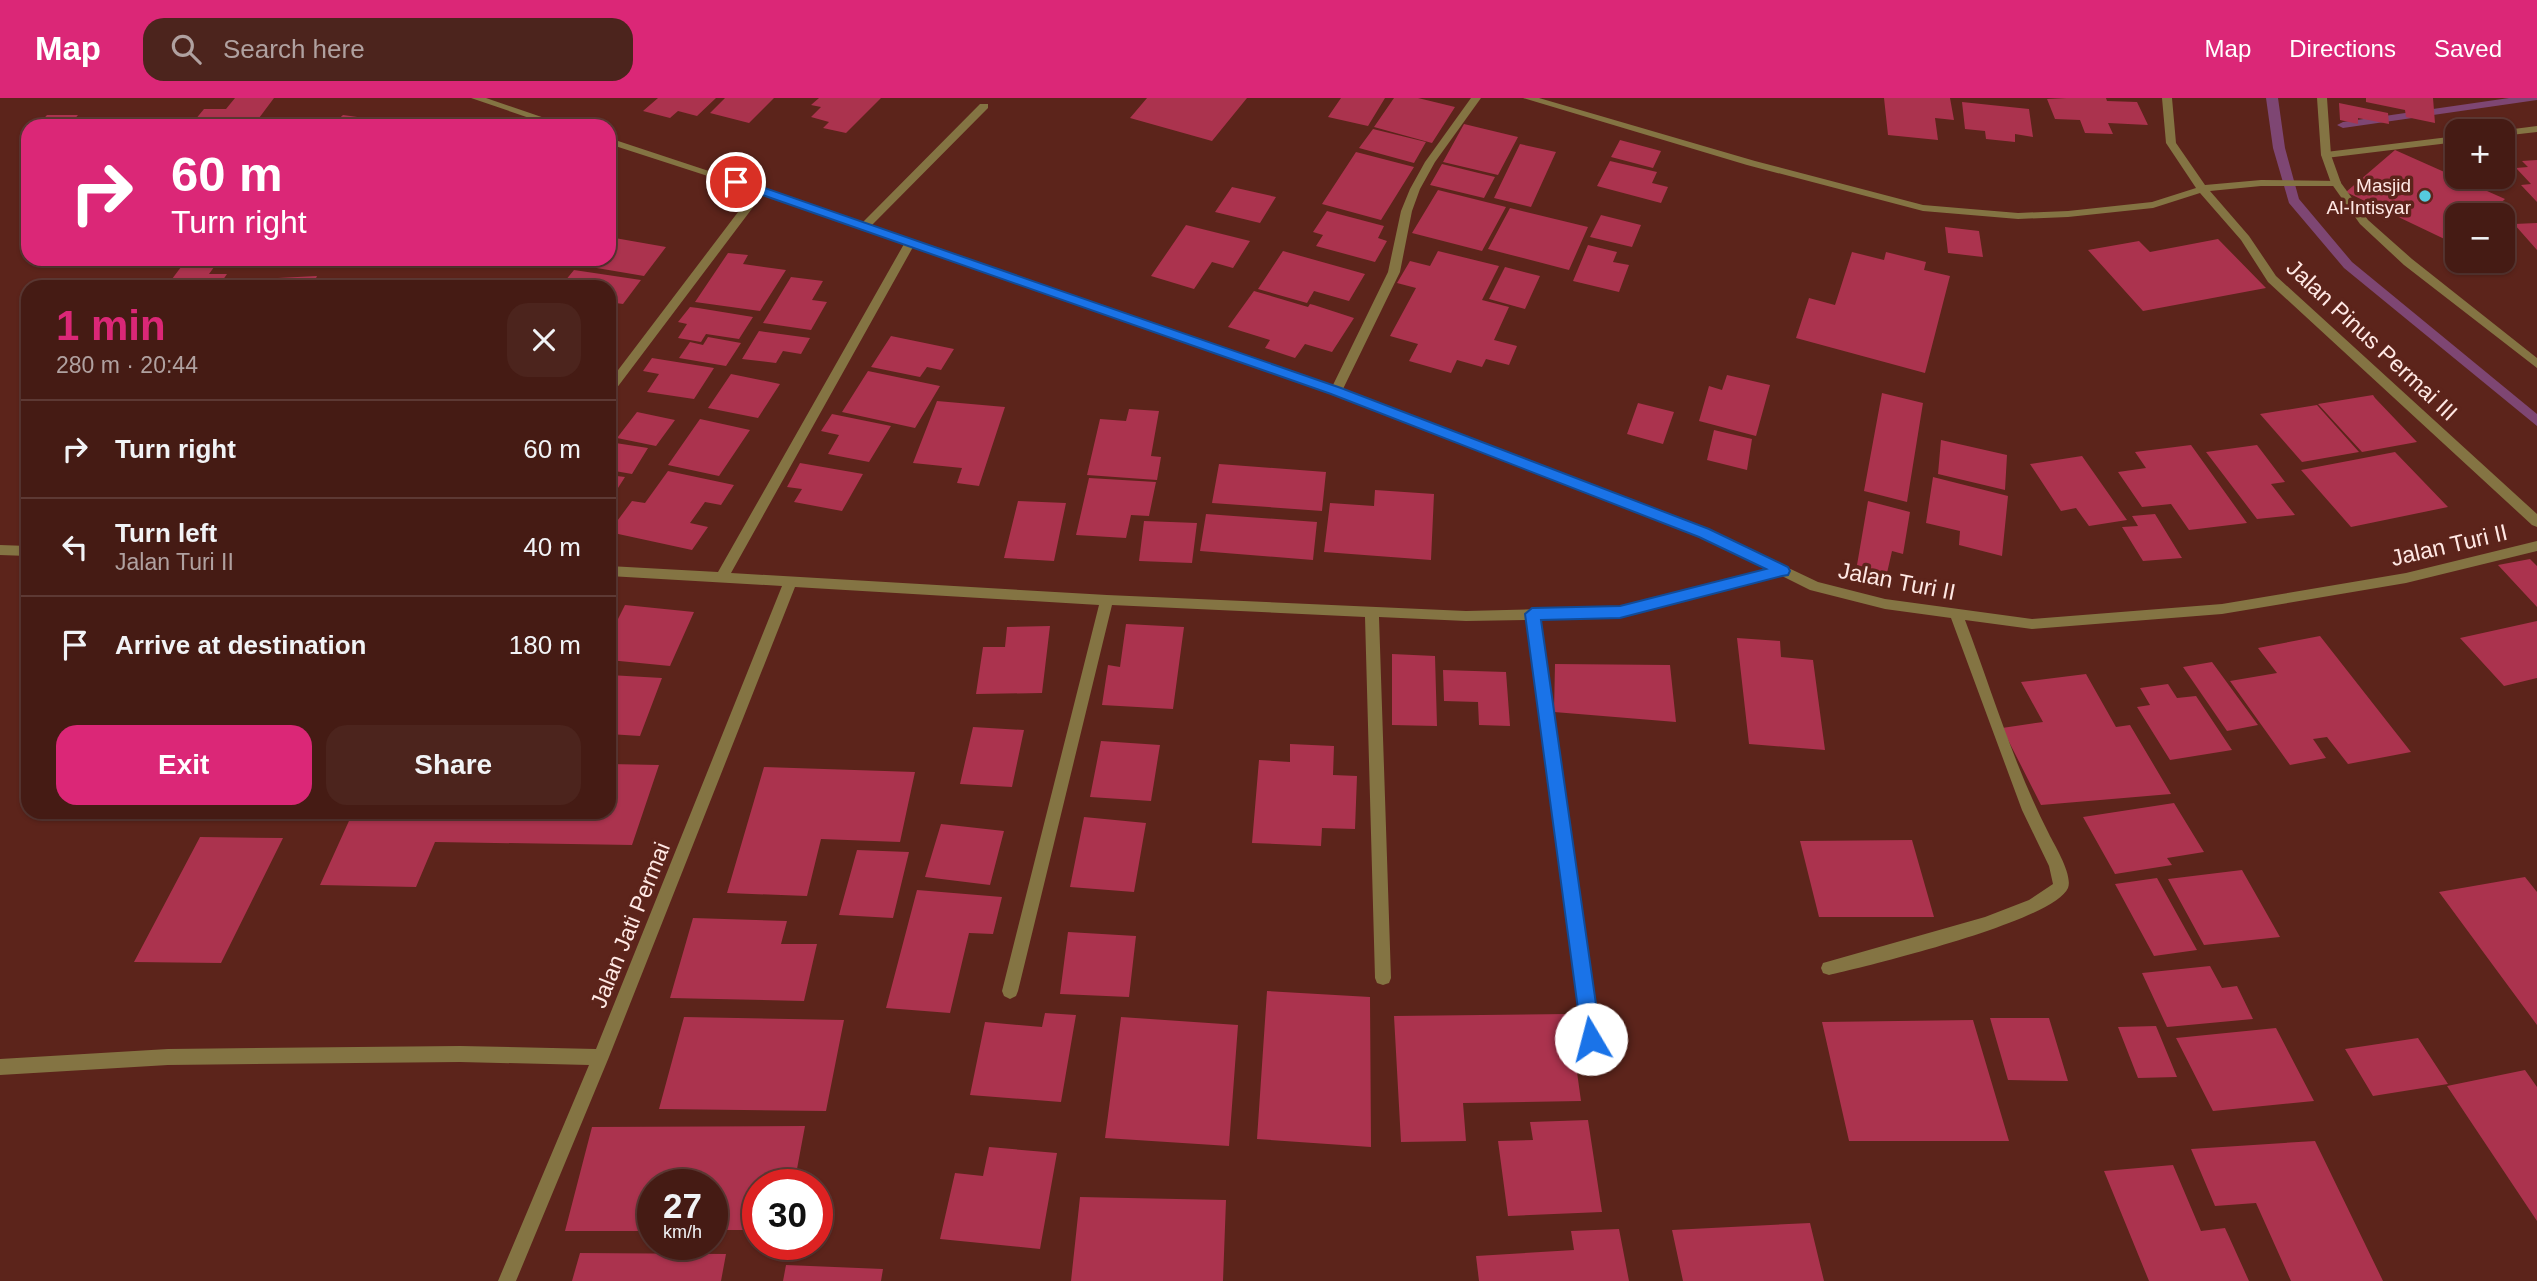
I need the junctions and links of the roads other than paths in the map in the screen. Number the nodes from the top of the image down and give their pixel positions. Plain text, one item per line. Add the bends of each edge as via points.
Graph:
1 (476, 98) edge
2 (1476, 98) edge
3 (1528, 98) edge
4 (2167, 98) edge
5 (2322, 98) edge
6 (1563, 102) edge
7 (984, 106) dead end
8 (541, 119) edge
9 (2537, 129) edge
10 (2515, 132) edge
11 (2445, 140) edge
12 (616, 143) edge
13 (2326, 155) junction
14 (2336, 183) junction
15 (2202, 189) junction
16 (761, 190) junction
17 (865, 226) junction
18 (910, 242) junction
19 (2537, 364) edge
20 (616, 381) edge
21 (1336, 391) junction
22 (2537, 522) edge
23 (2537, 546) edge
24 (0, 550) edge
25 (21, 551) edge
26 (616, 571) edge
27 (1782, 571) junction
28 (722, 577) junction
29 (790, 583) junction
30 (1107, 600) junction
31 (1372, 614) junction
32 (1532, 614) junction
33 (1956, 614) junction
34 (1829, 968) dead end
35 (1382, 978) dead end
36 (1010, 992) dead end
37 (601, 1058) junction
38 (1595, 1065) dead end
39 (0, 1067) edge
40 (507, 1281) edge

1 - 8 street
2 - 21 street via 1416,186 1407,207 1396,266
3 - 6 street
4 - 15 street, Jalan Pinus Permai III via 2171,143
5 - 13 street
6 - 15 street via 1751,163 1944,211 2068,214 2152,205
7 - 17 street
9 - 10 street
11 - 13 street
12 - 16 street, Jalan Turi II
13 - 14 street
14 - 15 street
14 - 19 street via 2364,222 2408,262
15 - 22 street, Jalan Pinus Permai III via 2245,238 2272,279
16 - 17 street, Jalan Turi II
16 - 20 street
17 - 18 street, Jalan Turi II
18 - 21 street, Jalan Turi II
18 - 28 street
21 - 27 street, Jalan Turi II via 1704,533
23 - 33 street, Jalan Turi II via 2406,578 2222,609 2032,624
24 - 25 street
26 - 28 street
27 - 32 street via 1620,612
27 - 33 street, Jalan Turi II via 1815,586 1885,604
28 - 29 street
29 - 30 street
29 - 37 street, Jalan Jati Permai
30 - 31 street
30 - 36 street
31 - 32 street
31 - 35 street
32 - 38 street
33 - 34 street via 2061,886 2026,909 1930,943
37 - 39 street via 460,1054 168,1058
37 - 40 street, Jalan Jati Permai

